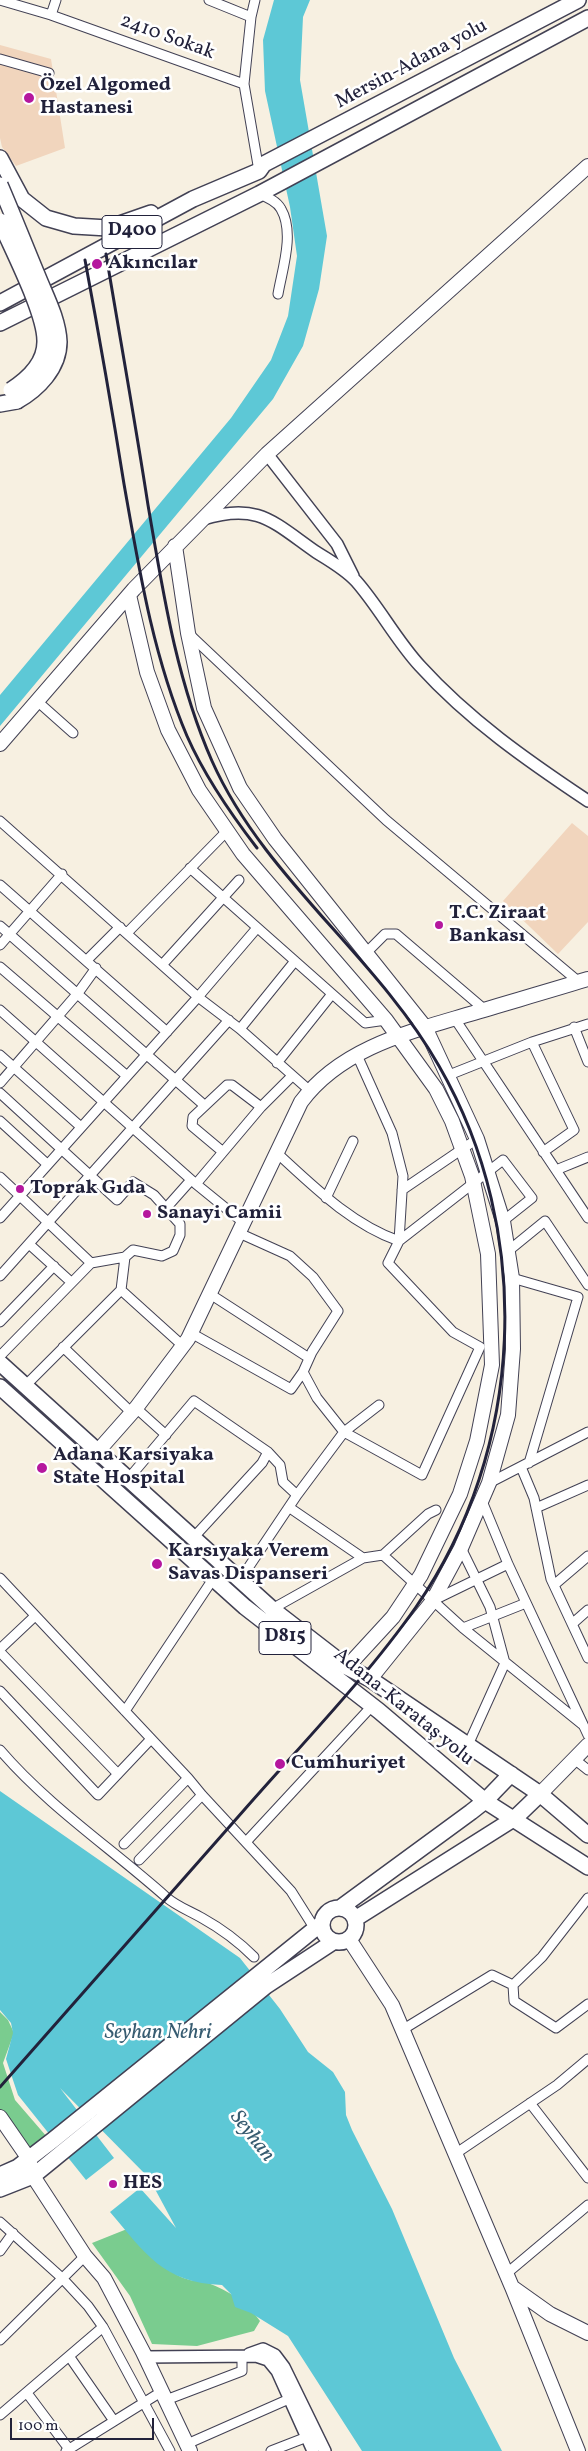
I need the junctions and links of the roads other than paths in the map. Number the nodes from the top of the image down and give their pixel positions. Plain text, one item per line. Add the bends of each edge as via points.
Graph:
1 (0, 0) edge
2 (56, 0) edge
3 (209, 0) edge
4 (255, 0) edge
5 (578, 0) edge
6 (51, 15) junction
7 (251, 17) junction
8 (588, 18) edge
9 (0, 59) edge
10 (49, 73) dead end
11 (244, 84) junction
12 (0, 158) edge
13 (588, 167) edge
14 (262, 168) junction
15 (0, 185) edge
16 (259, 194) junction
17 (192, 199) junction
18 (0, 221) edge
19 (90, 277) junction
20 (278, 294) dead end
21 (0, 303) edge
22 (0, 324) edge
23 (0, 335) edge
24 (9, 395) edge
25 (0, 404) edge
26 (267, 454) junction
27 (201, 519) junction
28 (175, 546) junction
29 (355, 580) junction
30 (128, 595) junction
31 (188, 633) junction
32 (37, 701) junction
33 (73, 733) dead end
34 (0, 744) edge
35 (588, 802) edge
36 (0, 821) edge
37 (226, 832) junction
38 (190, 868) junction
39 (62, 874) junction
40 (239, 880) dead end
41 (0, 885) edge
42 (223, 898) junction
43 (29, 911) junction
44 (0, 926) edge
45 (257, 928) junction
46 (124, 930) junction
47 (9, 934) junction
48 (0, 945) edge
49 (367, 952) junction
50 (87, 960) junction
51 (294, 961) junction
52 (162, 965) junction
53 (0, 966) edge
54 (96, 968) junction
55 (584, 981) edge
56 (78, 993) junction
57 (332, 994) junction
58 (198, 997) junction
59 (0, 1010) edge
60 (485, 1010) junction
61 (57, 1016) junction
62 (455, 1018) junction
63 (229, 1020) junction
64 (386, 1020) junction
65 (588, 1024) edge
66 (425, 1027) junction
67 (240, 1028) junction
68 (574, 1028) junction
69 (167, 1032) junction
70 (398, 1036) junction
71 (36, 1041) junction
72 (532, 1042) junction
73 (147, 1054) junction
74 (0, 1055) edge
75 (357, 1055) junction
76 (482, 1060) junction
77 (588, 1062) edge
78 (277, 1063) junction
79 (14, 1067) junction
80 (449, 1075) junction
81 (127, 1076) junction
82 (292, 1076) junction
83 (176, 1082) junction
84 (0, 1083) edge
85 (309, 1090) junction
86 (0, 1093) edge
87 (104, 1101) junction
88 (204, 1105) junction
89 (261, 1107) junction
90 (0, 1121) edge
91 (81, 1127) junction
92 (133, 1128) junction
93 (477, 1139) junction
94 (353, 1141) dead end
95 (62, 1148) junction
96 (462, 1148) junction
97 (222, 1152) junction
98 (543, 1152) junction
99 (276, 1153) junction
100 (588, 1157) edge
101 (47, 1164) junction
102 (556, 1170) junction
103 (487, 1171) junction
104 (90, 1176) junction
105 (0, 1177) edge
106 (194, 1182) junction
107 (473, 1182) junction
108 (402, 1190) junction
109 (19, 1196) junction
110 (326, 1198) junction
111 (167, 1207) junction
112 (587, 1215) edge
113 (0, 1218) edge
114 (503, 1221) junction
115 (48, 1223) junction
116 (241, 1228) junction
117 (399, 1241) junction
118 (29, 1244) junction
119 (507, 1252) junction
120 (125, 1257) junction
121 (90, 1263) junction
122 (54, 1266) junction
123 (0, 1276) edge
124 (512, 1278) junction
125 (71, 1282) junction
126 (588, 1285) edge
127 (121, 1290) junction
128 (210, 1294) junction
129 (0, 1322) edge
130 (191, 1333) junction
131 (183, 1346) junction
132 (63, 1347) junction
133 (0, 1356) edge
134 (309, 1358) junction
135 (0, 1363) edge
136 (303, 1372) junction
137 (25, 1386) junction
138 (0, 1387) edge
139 (379, 1405) dead end
140 (134, 1410) junction
141 (344, 1432) junction
142 (588, 1432) edge
143 (166, 1435) junction
144 (98, 1451) junction
145 (268, 1452) junction
146 (525, 1465) junction
147 (129, 1478) junction
148 (489, 1484) junction
149 (588, 1485) edge
150 (297, 1495) junction
151 (482, 1501) junction
152 (290, 1508) junction
153 (536, 1508) junction
154 (436, 1510) dead end
155 (194, 1537) junction
156 (461, 1548) junction
157 (383, 1555) junction
158 (588, 1556) edge
159 (363, 1558) junction
160 (508, 1564) junction
161 (0, 1578) edge
162 (213, 1579) junction
163 (475, 1579) junction
164 (240, 1580) junction
165 (414, 1585) junction
166 (554, 1585) junction
167 (432, 1602) junction
168 (526, 1603) junction
169 (272, 1610) junction
170 (588, 1610) edge
171 (35, 1616) junction
172 (493, 1616) junction
173 (572, 1624) junction
174 (463, 1628) junction
175 (0, 1650) edge
176 (588, 1658) edge
177 (505, 1663) junction
178 (347, 1667) junction
179 (370, 1680) junction
180 (0, 1691) edge
181 (372, 1706) junction
182 (125, 1711) junction
183 (583, 1725) junction
184 (588, 1735) edge
185 (152, 1739) junction
186 (468, 1745) junction
187 (588, 1745) edge
188 (0, 1750) edge
189 (573, 1758) junction
190 (588, 1770) edge
191 (118, 1774) junction
192 (510, 1774) junction
193 (188, 1778) junction
194 (540, 1794) junction
195 (202, 1795) junction
196 (485, 1801) junction
197 (515, 1818) junction
198 (588, 1835) edge
199 (246, 1842) junction
200 (124, 1844) dead end
201 (139, 1860) dead end
202 (588, 1867) edge
203 (588, 1898) edge
204 (340, 1908) junction
205 (355, 1919) junction
206 (318, 1926) junction
207 (349, 1939) junction
208 (333, 1942) junction
209 (254, 1957) dead end
210 (262, 1981) junction
211 (513, 1985) junction
212 (588, 2004) edge
213 (402, 2030) junction
214 (588, 2059) edge
215 (530, 2104) junction
216 (0, 2117) edge
217 (5, 2133) edge
218 (57, 2146) junction
219 (455, 2154) junction
220 (29, 2159) junction
221 (0, 2175) edge
222 (33, 2176) junction
223 (588, 2178) edge
224 (0, 2189) edge
225 (588, 2205) edge
226 (0, 2222) edge
227 (13, 2233) junction
228 (0, 2251) edge
229 (85, 2256) junction
230 (506, 2274) junction
231 (62, 2278) junction
232 (512, 2287) junction
233 (103, 2327) junction
234 (588, 2333) edge
235 (0, 2340) edge
236 (69, 2356) junction
237 (242, 2356) junction
238 (145, 2357) junction
239 (27, 2393) junction
240 (164, 2396) junction
241 (289, 2399) junction
242 (142, 2402) junction
243 (0, 2414) edge
244 (114, 2421) junction
245 (307, 2437) junction
246 (188, 2449) edge
247 (67, 2450) edge
248 (170, 2451) edge
249 (271, 2451) edge
250 (313, 2451) edge
251 (326, 2451) edge
252 (578, 2451) edge

1 - 6 street, 2410 Sokak
2 - 6 street
3 - 7 street
4 - 7 street
5 - 14 main road, Mersin-Adana yolu / D400
6 - 11 street, 2410 Sokak
7 - 11 street
8 - 16 main road, D400
9 - 10 street
11 - 14 street
12 - 17 main road via 22,200 46,218 74,226 108,228
13 - 26 main road
14 - 17 main road, D400
15 - 24 main road, bridge via 51,309 59,343 54,363 44,381 32,392
16 - 19 main road, D400
16 - 20 street via 272,199 281,209 286,224
17 - 21 main road, D400
18 - 24 main road, bridge via 40,315 46,343 34,371
19 - 22 main road, D400
19 - 23 main road
24 - 25 main road
26 - 27 main road
26 - 29 street via 337,544
27 - 28 main road
27 - 29 street via 226,512 270,519
28 - 30 main road
28 - 31 main road
29 - 35 street via 419,666 496,738
30 - 32 main road
30 - 37 main road via 147,672 168,730 199,790
31 - 49 main road via 204,708 240,788 275,839
31 - 55 street via 386,820
32 - 33 street
32 - 34 main road
36 - 39 street
37 - 38 street
37 - 64 main road via 282,902
38 - 42 street
38 - 46 street
39 - 43 street
39 - 46 street
40 - 42 street
41 - 43 street
42 - 45 street
42 - 52 street
43 - 47 street
43 - 50 street
44 - 47 street
45 - 51 street
45 - 58 street
46 - 50 street
46 - 52 street
47 - 48 street
47 - 56 street
49 - 60 street via 385,934 396,934
49 - 66 main road
50 - 54 street
51 - 57 street
51 - 67 street
52 - 58 street
53 - 61 street
54 - 56 street
54 - 69 street
55 - 60 main road
56 - 61 street
56 - 73 street
57 - 64 street via 365,1023
57 - 78 street
58 - 63 street
58 - 69 street
59 - 71 street
60 - 62 main road
61 - 71 street
61 - 81 street
62 - 66 main road
62 - 76 street
63 - 67 street
63 - 83 street
64 - 70 main road
65 - 68 street
66 - 70 main road
66 - 80 main road
67 - 78 street
68 - 72 street
68 - 77 street
69 - 73 street
70 - 75 main road
70 - 96 main road via 436,1089
71 - 79 street
71 - 87 street
72 - 76 street
72 - 98 street via 574,1130
73 - 81 street
73 - 83 street
74 - 79 street
75 - 85 main road
75 - 108 street via 392,1133 403,1176
76 - 80 street
76 - 98 street
78 - 82 street
79 - 84 street
79 - 91 street
80 - 93 main road
81 - 87 street
82 - 85 street
82 - 89 street
83 - 88 street
83 - 92 street
85 - 99 main road
86 - 95 street
87 - 91 street
87 - 92 street
88 - 89 street via 227,1085 232,1085
88 - 97 street via 193,1117 192,1126
89 - 97 street
90 - 101 street
91 - 95 street
92 - 104 street
92 - 106 street
93 - 96 street
93 - 103 main road
94 - 110 street
95 - 101 street
95 - 104 street
96 - 107 main road
96 - 108 street
97 - 106 street
98 - 102 street
99 - 110 street
99 - 116 main road
100 - 102 street
101 - 109 street
102 - 112 street
103 - 107 street
103 - 114 main road
103 - 114 street via 503,1160 532,1198
104 - 111 street via 117,1200 133,1182
104 - 115 street
105 - 109 street
106 - 111 street
106 - 116 street
107 - 117 street
107 - 165 main road via 488,1254 492,1365 477,1441 460,1494
108 - 117 street
109 - 113 street
109 - 115 street
110 - 117 street via 376,1233
111 - 120 street via 180,1224 180,1235 173,1251 162,1256 133,1250
114 - 119 main road
115 - 118 street
115 - 121 street
116 - 128 main road
116 - 134 street via 290,1256 313,1277 338,1311
117 - 141 street via 388,1263 453,1332 480,1347 422,1475
118 - 122 street
118 - 123 street
119 - 124 main road
119 - 126 street via 545,1221
120 - 121 street
120 - 127 street
121 - 125 street
122 - 125 street
122 - 129 street
124 - 146 street via 578,1296
124 - 148 main road via 513,1349 508,1415
125 - 133 street
127 - 131 street
127 - 132 street
128 - 130 main road
128 - 134 street
130 - 131 main road
130 - 136 street via 291,1388
131 - 140 main road
132 - 137 street
132 - 140 street
134 - 136 street
135 - 137 main road, Adana-Karataş yolu / D815
136 - 141 street via 317,1398
137 - 144 main road, Adana-Karataş yolu / D815
138 - 162 main road, Adana-Karataş yolu / D815
139 - 141 street
140 - 143 street
140 - 144 main road
141 - 150 street
142 - 146 street
143 - 145 street via 194,1401
143 - 147 street
144 - 147 main road, Adana-Karataş yolu / D815
145 - 150 street via 280,1466 283,1482
145 - 155 street via 262,1463
146 - 148 street
146 - 153 street
147 - 155 main road, Adana-Karataş yolu / D815
148 - 151 main road
149 - 153 street
150 - 152 street
151 - 156 main road
151 - 160 street
152 - 159 street
152 - 164 street
153 - 166 street
154 - 157 street
155 - 164 main road, Adana-Karataş yolu / D815
156 - 163 street
156 - 167 main road
157 - 159 street
157 - 165 street
158 - 166 street
159 - 169 street
160 - 163 street
160 - 168 street
161 - 171 street
162 - 181 main road, Adana-Karataş yolu / D815
162 - 182 street
163 - 167 street
163 - 172 street
164 - 169 main road, Adana-Karataş yolu / D815
165 - 167 street
165 - 178 main road via 393,1617
166 - 173 street
167 - 174 street
167 - 179 main road
168 - 172 street
168 - 183 street
169 - 178 main road, Adana-Karataş yolu / D815
170 - 173 street
171 - 175 street
171 - 182 street
172 - 174 street
172 - 177 street
173 - 176 street
174 - 177 street
175 - 191 street
177 - 183 street
177 - 186 street
178 - 179 main road, Adana-Karataş yolu / D815
179 - 186 main road, Adana-Karataş yolu / D815
180 - 191 street via 98,1795
181 - 196 main road, Adana-Karataş yolu / D815
181 - 199 street
182 - 185 street
183 - 184 street
185 - 191 street
185 - 193 street
186 - 192 main road, Adana-Karataş yolu / D815
187 - 189 main road
188 - 209 street via 13,1766 118,1859 166,1897 220,1929
189 - 190 street
189 - 194 main road
192 - 194 main road, Adana-Karataş yolu / D815
192 - 196 main road
193 - 195 street
193 - 200 street
194 - 197 main road
194 - 198 main road, Adana-Karataş yolu / D815
195 - 199 street
195 - 201 street
196 - 197 main road, Adana-Karataş yolu / D815
196 - 204 main road
197 - 202 main road, Adana-Karataş yolu / D815
197 - 205 main road
199 - 206 street
203 - 211 street via 542,1957
204 - 205 main road via 349,1911
204 - 206 main road via 326,1914
205 - 207 main road via 356,1930
206 - 208 main road
206 - 210 main road
207 - 208 main road
207 - 213 main road via 392,2005
208 - 210 main road
210 - 218 main road
211 - 212 street via 514,2001 556,2028
211 - 213 street via 492,1975
213 - 219 main road
214 - 215 street
215 - 219 street
215 - 223 street
216 - 217 main road
217 - 220 main road
218 - 220 main road
218 - 222 main road
219 - 230 main road
220 - 221 main road via 9,2173
220 - 222 main road
222 - 224 main road
222 - 229 main road
225 - 230 street
226 - 227 street
227 - 228 street
227 - 231 street
229 - 231 street
229 - 238 main road via 104,2278
230 - 232 main road
231 - 233 street
231 - 235 street
232 - 234 main road via 550,2314
232 - 252 main road
233 - 236 street
233 - 242 street
236 - 239 street
236 - 244 street
237 - 238 street
237 - 240 street via 242,2371
237 - 241 street via 268,2360
237 - 251 street via 263,2349 276,2355
238 - 240 main road
239 - 243 street
239 - 247 street
240 - 242 street
240 - 246 main road
241 - 245 street
241 - 246 street
242 - 244 street
242 - 248 street
244 - 247 street
245 - 249 street
245 - 250 street

